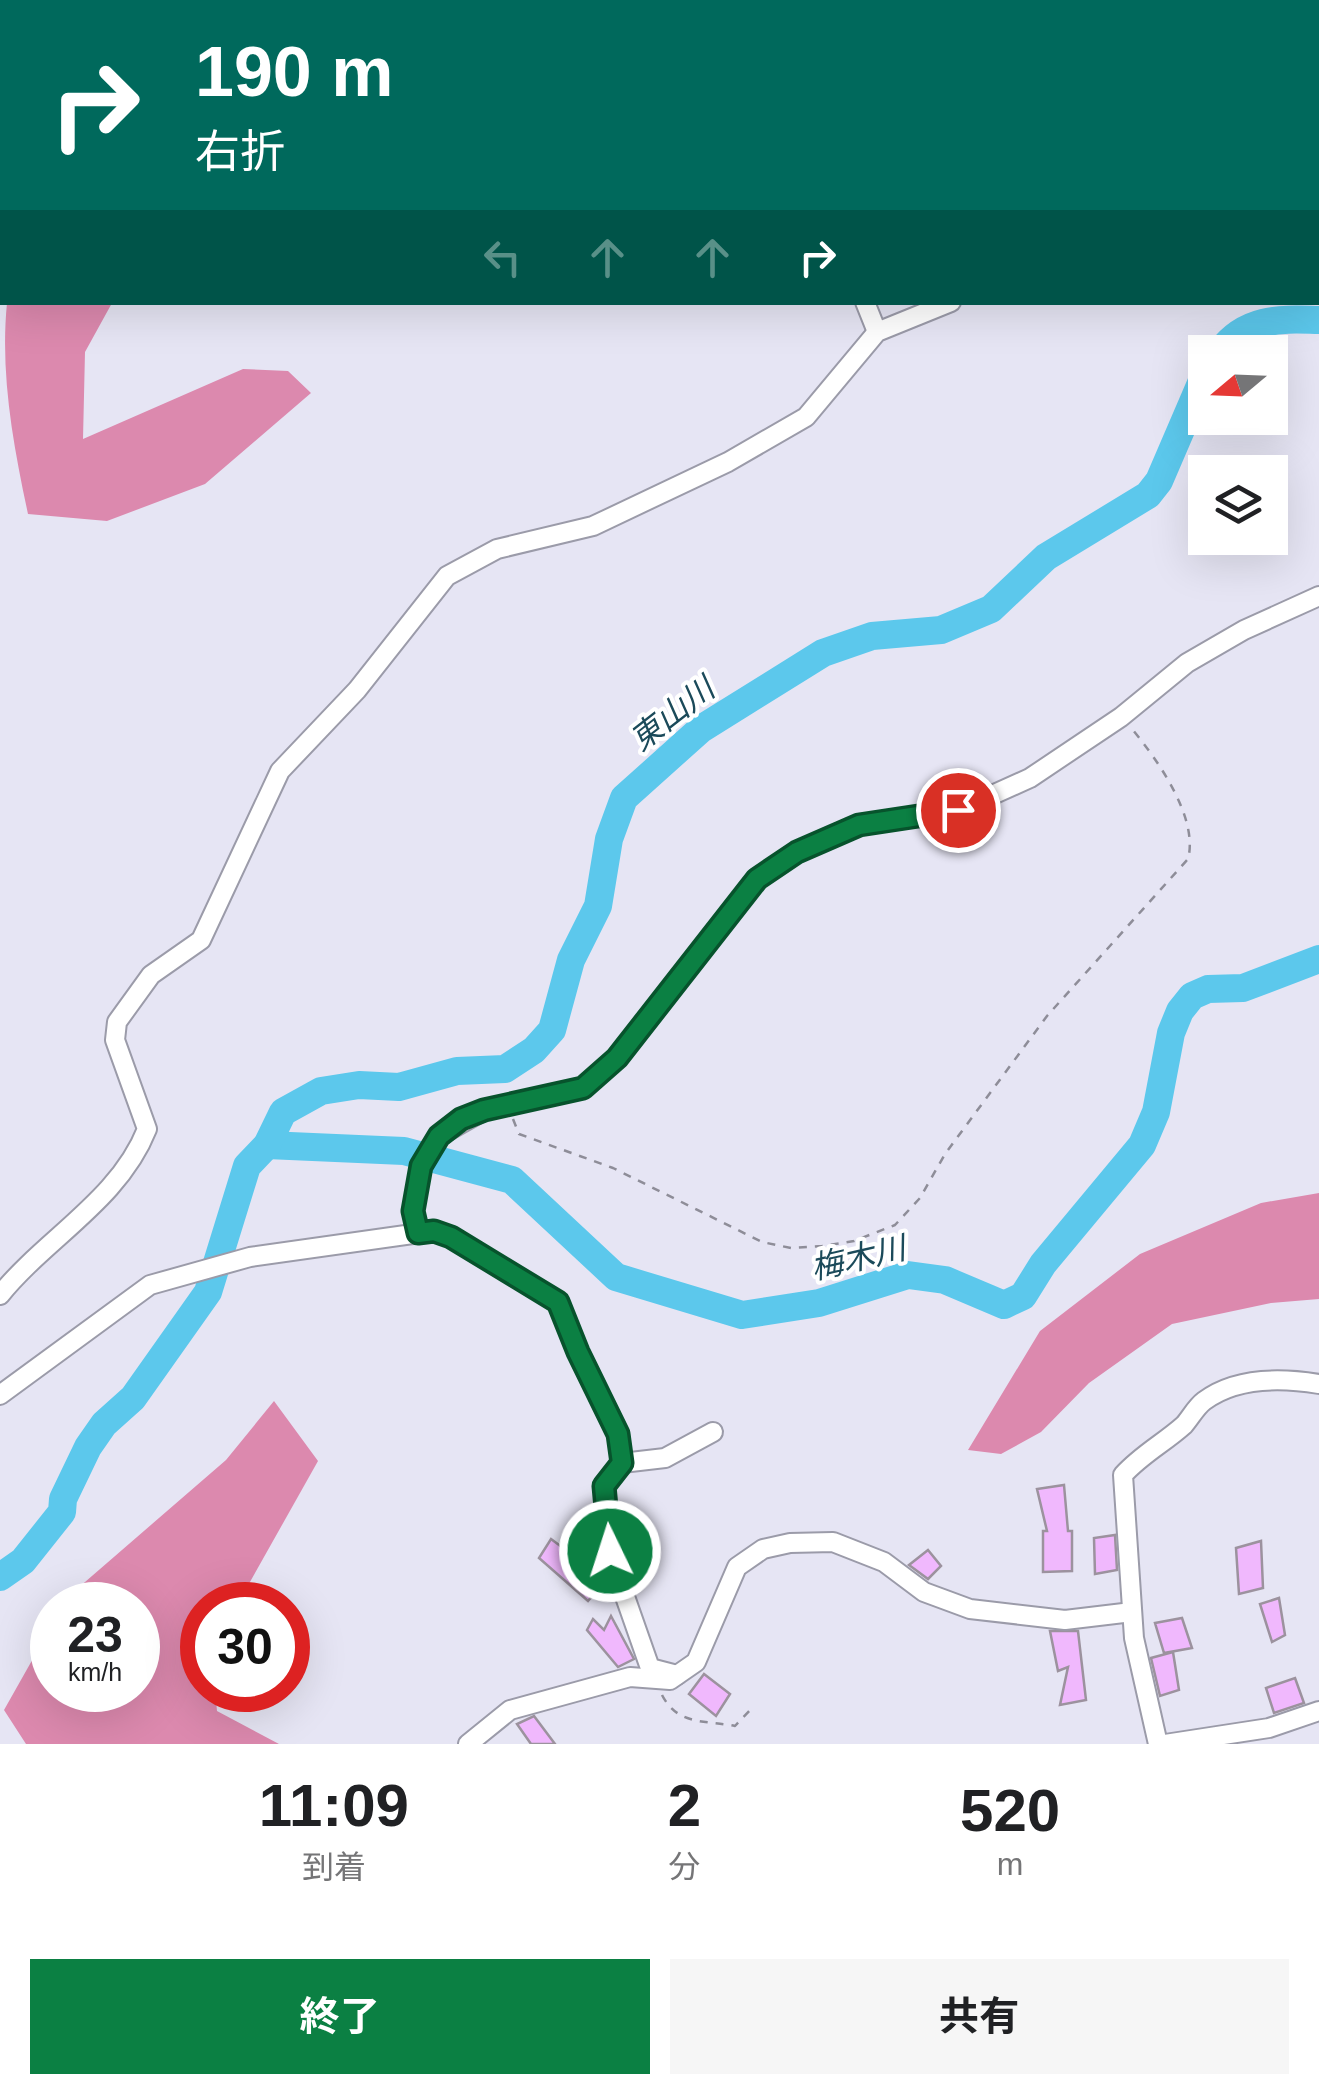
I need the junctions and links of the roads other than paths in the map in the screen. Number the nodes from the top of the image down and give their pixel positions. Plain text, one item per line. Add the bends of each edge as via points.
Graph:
1 (866, 305) edge
2 (944, 305) edge
3 (877, 332) junction
4 (1319, 596) edge
5 (418, 1233) junction
6 (0, 1295) edge
7 (1319, 1384) edge
8 (0, 1396) edge
9 (713, 1432) dead end
10 (622, 1463) junction
11 (1132, 1612) junction
12 (677, 1675) junction
13 (1319, 1711) edge
14 (468, 1744) edge
15 (1162, 1744) edge

1 - 3 street
2 - 3 street
3 - 6 street via 806,417 728,462 593,526 497,549 448,576 357,690 280,771 201,940 151,975 128,1002 114,1040 146,1129 141,1143 119,1178
4 - 5 street via 1208,650 1030,778 958,810 859,825 797,852 757,879 617,1058 583,1088 506,1104 461,1119 439,1136 421,1166 413,1211
5 - 8 street via 250,1257 150,1285
5 - 10 street via 451,1237 558,1302 618,1434
7 - 11 street via 1282,1378 1226,1389 1202,1402 1123,1476
9 - 10 street via 665,1458
10 - 12 street via 604,1486 610,1551 650,1668
11 - 12 street via 1065,1620 970,1609 833,1542 790,1543 763,1549 738,1567 696,1662
11 - 15 street
12 - 14 street via 630,1677 510,1710
13 - 15 street via 1269,1728

